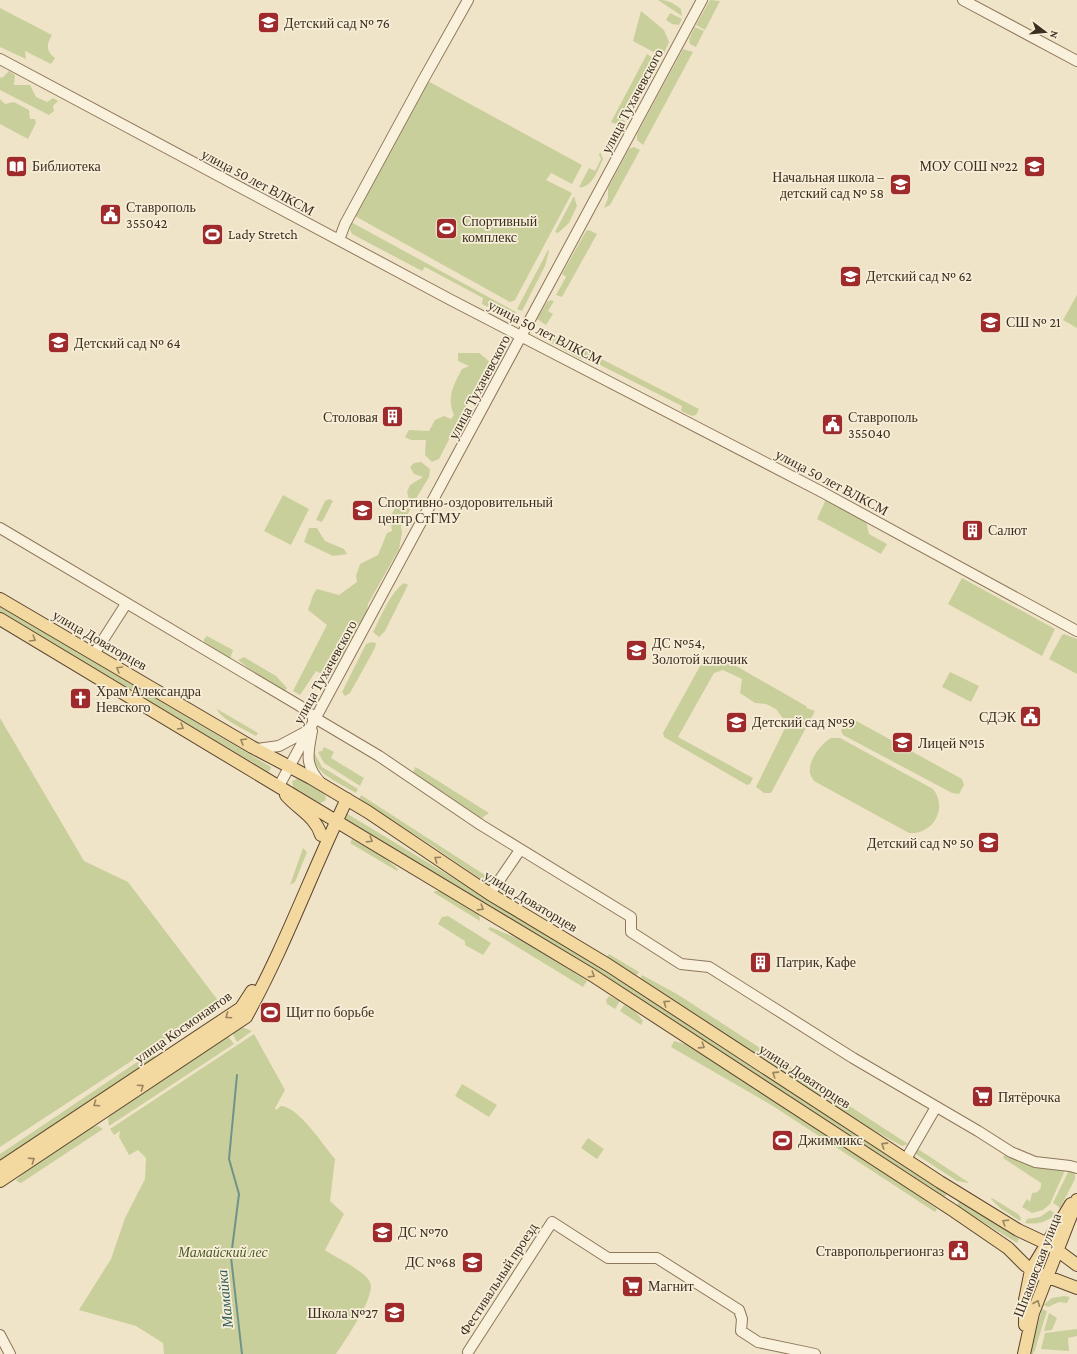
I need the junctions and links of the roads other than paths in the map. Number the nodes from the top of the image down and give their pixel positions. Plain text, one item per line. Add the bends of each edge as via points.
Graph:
1 (468, 0) edge
2 (702, 0) edge
3 (963, 0) edge
4 (0, 59) edge
5 (1077, 61) edge
6 (339, 240) junction
7 (522, 336) junction
8 (0, 528) edge
9 (0, 600) edge
10 (126, 604) junction
11 (0, 619) edge
12 (1077, 631) edge
13 (94, 654) junction
14 (312, 723) junction
15 (257, 749) junction
16 (290, 766) junction
17 (323, 785) junction
18 (279, 786) junction
19 (343, 797) junction
20 (333, 815) junction
21 (352, 829) junction
22 (324, 837) junction
23 (520, 850) junction
24 (490, 894) junction
25 (936, 1106) junction
26 (906, 1159) junction
27 (0, 1168) edge
28 (1077, 1168) edge
29 (0, 1181) edge
30 (1077, 1196) edge
31 (1077, 1200) edge
32 (1077, 1266) edge
33 (1028, 1267) junction
34 (1077, 1288) edge
35 (0, 1335) edge
36 (1026, 1341) junction
37 (468, 1352) dead end
38 (10, 1354) edge
39 (815, 1354) edge
40 (1024, 1354) edge

1 - 6 street via 348,219
2 - 7 street, улица Тухачевского
3 - 5 street
4 - 6 street, улица 50 лет ВЛКСМ
6 - 7 street, улица 50 лет ВЛКСМ
7 - 12 street, улица 50 лет ВЛКСМ via 822,492
7 - 14 street, улица Тухачевского
8 - 10 street
9 - 13 main road, улица Доваторцев
10 - 13 street
10 - 14 street via 300,706 313,716
11 -> 18 main road
15 -> 13 main road, улица Доваторцев
14 - 15 street via 279,746
14 - 16 street, улица Тухачевского
14 - 17 street via 307,757 311,769
14 - 23 street via 386,760
15 - 16 main road, улица Доваторцев
16 - 17 main road, улица Доваторцев
16 - 18 street, улица Тухачевского
17 - 19 main road, улица Доваторцев
18 - 20 main road
18 - 22 main road via 288,798 314,820
19 - 20 main road
24 -> 19 main road, улица Доваторцев
20 - 21 main road
20 - 22 main road
21 - 22 main road via 339,830
21 -> 33 main road via 648,1011 984,1231 1008,1248
22 -> 27 main road, улица Космонавтов via 256,986 241,1008
29 -> 22 main road, улица Космонавтов via 246,1017 262,989
23 - 24 street
23 - 25 street via 631,917 631,932 681,964 709,967 853,1058
26 -> 24 main road, улица Доваторцев via 608,965
25 - 26 street
25 - 28 street via 1023,1158
32 -> 26 main road, улица Доваторцев via 1040,1240 1018,1230
30 - 33 main road, Шпаковская улица
36 -> 31 main road, Шпаковская улица via 1033,1313
33 - 34 main road
33 - 36 main road, Шпаковская улица via 1025,1300
35 - 38 street
36 - 40 main road, Шпаковская улица
37 - 39 street, Фестивальный проезд via 552,1222 608,1258 657,1258 739,1310 742,1319 741,1331 753,1340

